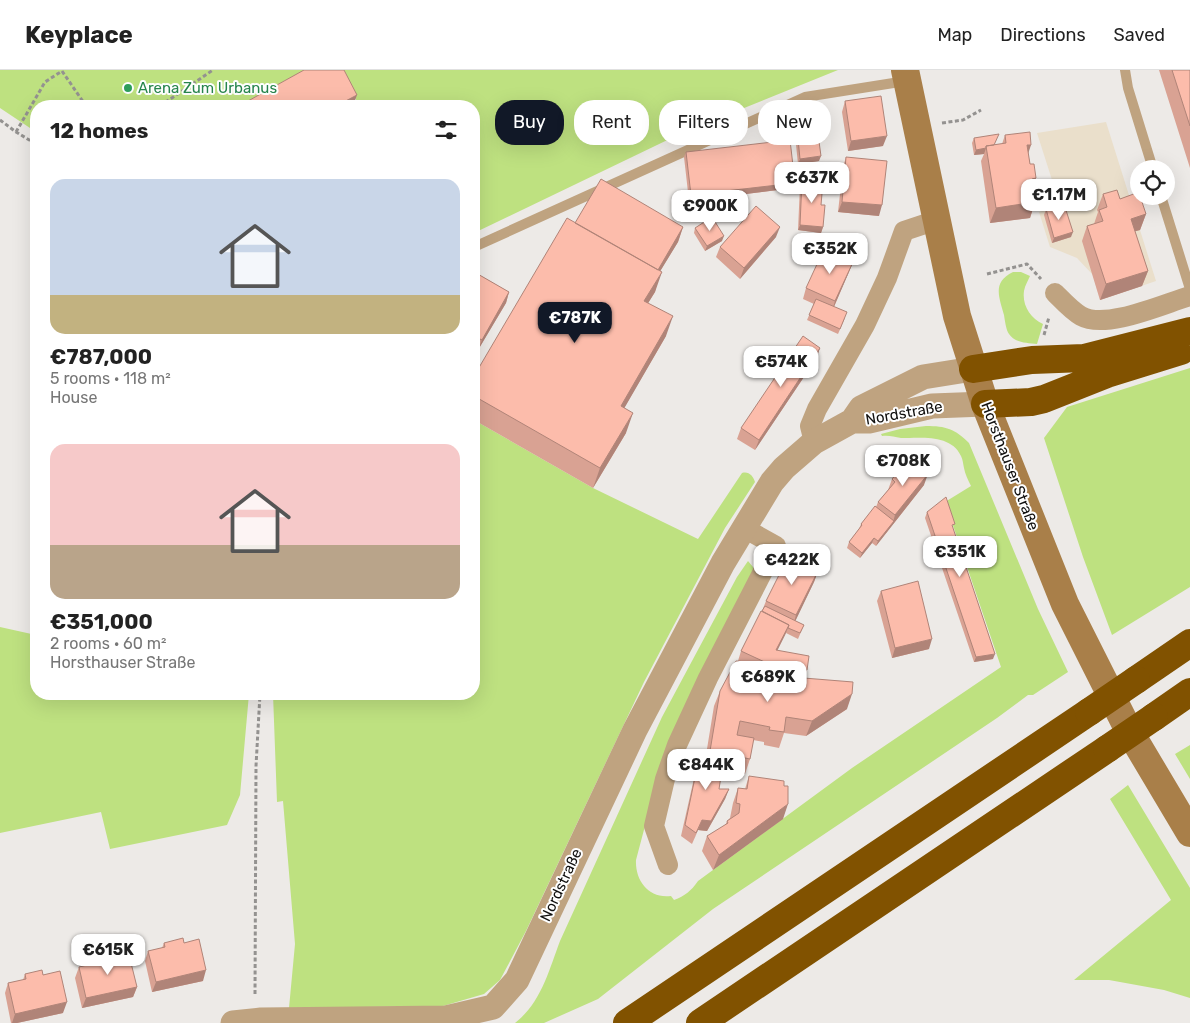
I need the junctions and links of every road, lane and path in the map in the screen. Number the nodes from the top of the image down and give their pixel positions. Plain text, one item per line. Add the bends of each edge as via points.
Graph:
1 (62, 70) edge
2 (213, 70) edge
3 (1125, 70) edge
4 (906, 75) edge
5 (35, 100) edge
6 (82, 100) edge
7 (169, 100) edge
8 (30, 109) edge
9 (981, 110) dead end
10 (0, 120) edge
11 (935, 124) dead end
12 (16, 132) junction
13 (30, 140) edge
14 (1150, 160) edge
15 (1164, 205) edge
16 (937, 220) junction
17 (480, 244) edge
18 (987, 274) dead end
19 (1190, 290) edge
20 (1055, 293) junction
21 (1190, 296) edge
22 (1190, 331) edge
23 (1043, 339) dead end
24 (1190, 348) edge
25 (973, 369) junction
26 (985, 404) junction
27 (852, 421) junction
28 (814, 442) junction
29 (744, 528) junction
30 (1190, 624) edge
31 (1183, 648) edge
32 (1186, 698) edge
33 (260, 700) edge
34 (1190, 833) edge
35 (668, 865) dead end
36 (255, 994) dead end
37 (233, 1023) edge
38 (627, 1023) edge
39 (700, 1023) edge

1 - 5 path via 46,82
1 - 6 path
2 - 7 path
3 - 14 lane
4 - 16 main road, Horsthauser Straße
4 - 17 lane via 805,96
8 - 12 path
9 - 11 path via 964,120
10 - 12 path
12 - 13 path
15 - 19 lane
16 - 25 main road, Horsthauser Straße via 957,316
16 - 28 street via 904,231 888,278 810,426
18 - 20 path via 1028,264
20 - 21 street via 1080,316 1103,321
20 - 23 path
22 - 25 highway via 1084,358 1032,360
24 - 26 highway via 1107,374 1044,399
25 - 26 main road, Horsthauser Straße
25 - 27 street, Nordstraße via 923,377 862,408
26 - 27 street, Nordstraße via 932,406 869,421
26 - 34 main road, Horsthauser Straße via 1064,604 1128,729
27 - 28 street, Nordstraße
28 - 29 street, Nordstraße via 772,482
29 - 35 street via 776,546 708,678 665,779 654,826
29 - 37 street, Nordstraße via 635,730 517,980 493,1007 446,1018
30 - 31 highway
31 - 38 highway, bridge
32 - 39 highway, bridge
33 - 36 path via 256,766

